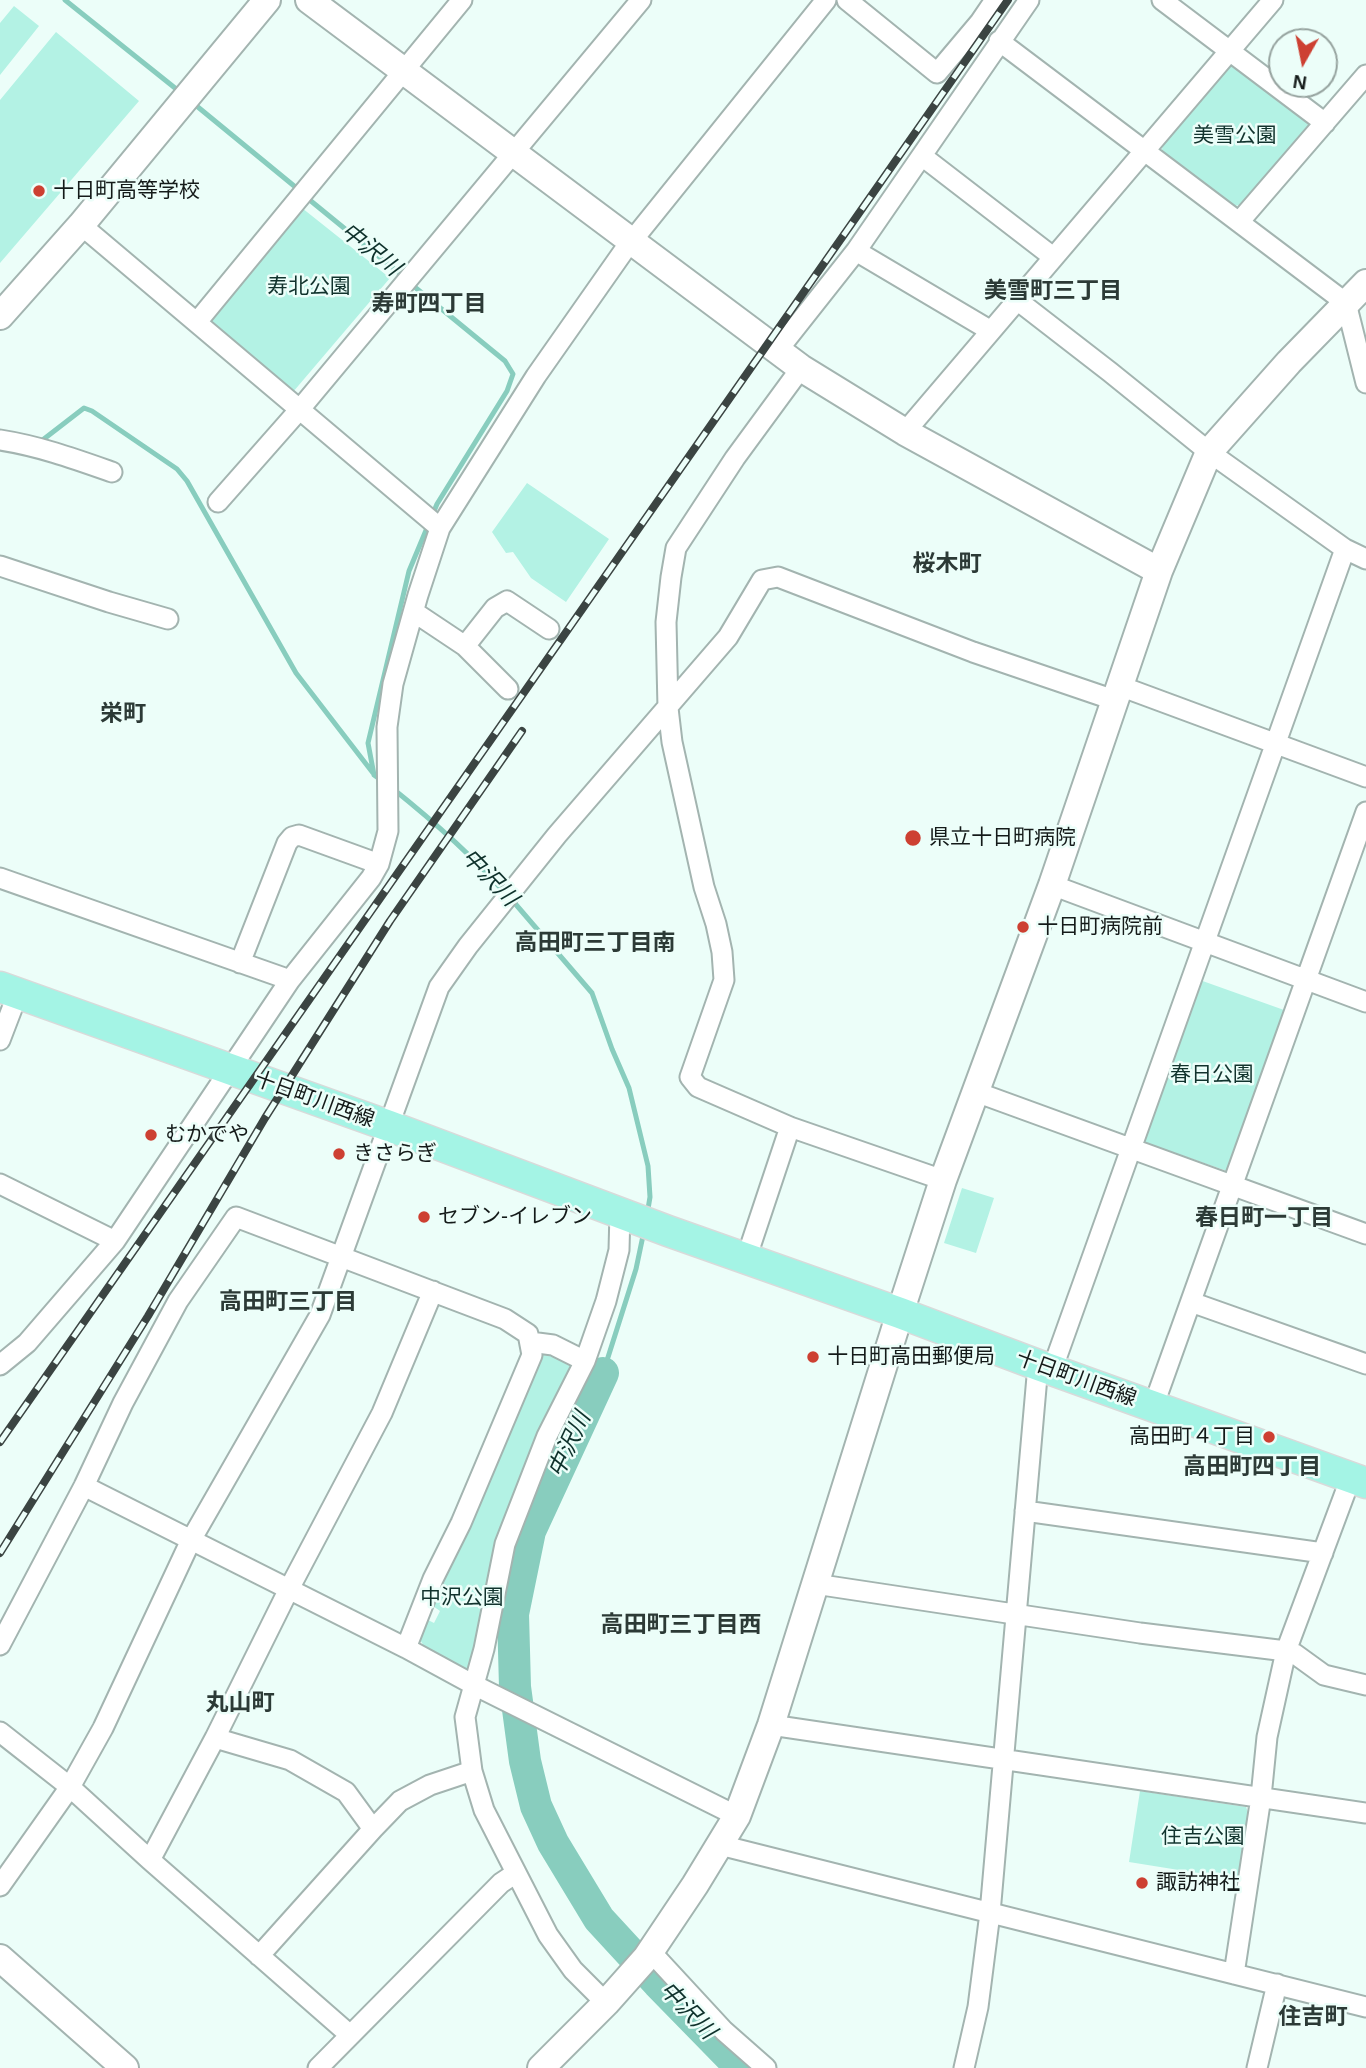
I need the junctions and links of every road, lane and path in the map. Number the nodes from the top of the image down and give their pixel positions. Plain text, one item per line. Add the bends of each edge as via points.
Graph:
1 (267, 0) edge
2 (309, 0) edge
3 (462, 0) edge
4 (641, 0) edge
5 (826, 0) edge
6 (847, 0) edge
7 (995, 0) edge
8 (1029, 0) edge
9 (1162, 0) edge
10 (1273, 0) edge
11 (999, 41) junction
12 (1230, 51) junction
13 (404, 70) junction
14 (1366, 75) edge
15 (1325, 123) junction
16 (1144, 151) junction
17 (514, 154) junction
18 (922, 156) junction
19 (1239, 222) junction
20 (81, 225) junction
21 (631, 241) junction
22 (856, 251) junction
23 (1054, 257) junction
24 (1366, 285) edge
25 (1017, 300) junction
26 (1346, 303) junction
27 (0, 316) edge
28 (197, 322) junction
29 (991, 331) junction
30 (777, 351) junction
31 (801, 368) junction
32 (1366, 383) edge
33 (300, 409) junction
34 (905, 432) junction
35 (0, 440) edge
36 (1209, 452) junction
37 (112, 472) dead end
38 (218, 502) dead end
39 (440, 528) junction
40 (1345, 549) junction
41 (1366, 559) edge
42 (0, 566) edge
43 (1159, 571) junction
44 (414, 612) junction
45 (168, 619) dead end
46 (549, 629) dead end
47 (465, 646) junction
48 (508, 690) dead end
49 (1117, 693) junction
50 (668, 708) junction
51 (1275, 743) junction
52 (1366, 777) edge
53 (1366, 812) edge
54 (379, 864) junction
55 (0, 878) edge
56 (1052, 885) junction
57 (1204, 942) junction
58 (240, 963) junction
59 (290, 980) junction
60 (1306, 980) junction
61 (9, 990) edge
62 (1366, 1002) edge
63 (0, 1040) edge
64 (230, 1070) junction
65 (976, 1092) junction
66 (389, 1126) junction
67 (790, 1127) junction
68 (1131, 1148) junction
69 (943, 1180) junction
70 (0, 1184) edge
71 (1232, 1185) junction
72 (624, 1213) junction
73 (1366, 1234) edge
74 (115, 1241) junction
75 (341, 1256) junction
76 (746, 1259) junction
77 (433, 1291) junction
78 (1191, 1302) junction
79 (900, 1313) junction
80 (530, 1342) junction
81 (585, 1361) junction
82 (1366, 1364) edge
83 (0, 1365) edge
84 (1045, 1368) junction
85 (1153, 1407) junction
86 (1362, 1478) edge
87 (84, 1486) junction
88 (1025, 1511) junction
89 (191, 1540) junction
90 (1324, 1553) junction
91 (815, 1584) junction
92 (289, 1589) junction
93 (1017, 1615) junction
94 (0, 1645) edge
95 (406, 1648) junction
96 (1286, 1651) junction
97 (1366, 1685) edge
98 (482, 1689) junction
99 (772, 1725) junction
100 (0, 1732) edge
101 (215, 1738) junction
102 (1003, 1759) junction
103 (472, 1771) junction
104 (70, 1787) junction
105 (1261, 1797) junction
106 (1366, 1813) edge
107 (737, 1816) junction
108 (373, 1829) junction
109 (720, 1845) junction
110 (150, 1860) junction
111 (516, 1873) junction
112 (0, 1886) edge
113 (990, 1913) junction
114 (649, 1955) junction
115 (259, 1956) junction
116 (0, 1958) edge
117 (1234, 1974) junction
118 (1277, 1984) junction
119 (613, 1996) junction
120 (1366, 2007) edge
121 (350, 2035) junction
122 (125, 2068) edge
123 (318, 2068) edge
124 (541, 2068) edge
125 (765, 2068) edge
126 (964, 2068) edge
127 (1257, 2068) edge

1 - 20 street
2 - 13 street
3 - 13 street
4 - 17 street
5 - 21 street
6 - 7 street via 937,73
8 - 11 street
9 - 12 street
10 - 12 street
11 - 16 street
11 - 18 street
12 - 15 street
12 - 16 street
13 - 17 street
13 - 28 street
14 - 15 street
15 - 19 street
16 - 19 street
16 - 23 street
17 - 21 street
17 - 33 street
18 - 22 street
18 - 23 street
19 - 26 street
20 - 27 street
20 - 28 street
21 - 30 street
21 - 39 street via 536,376
22 - 29 street
22 - 30 street
23 - 25 street
24 - 26 street
25 - 29 street
25 - 36 street
26 - 32 street
26 - 36 street
28 - 33 street
29 - 34 street
30 - 31 street
31 - 34 street
31 - 50 street via 676,548 666,622
33 - 38 street
33 - 39 street
34 - 43 street
35 - 37 street
36 - 40 street
36 - 43 street
39 - 44 street
40 - 41 street
40 - 51 street
42 - 45 street
43 - 49 street
44 - 47 street
44 - 54 street via 393,684 387,727 388,831
46 - 47 street via 507,601 495,608
47 - 48 street
49 - 50 street via 938,639 778,577 762,580 728,637
49 - 51 street
49 - 56 street
50 - 66 street via 557,835 439,986
50 - 67 street via 704,887 722,952 724,981 690,1076 698,1087
51 - 52 street
51 - 57 street
53 - 60 street
54 - 58 street via 299,835 292,837
54 - 59 street
55 - 58 street
56 - 57 street
56 - 65 street
57 - 60 street
57 - 68 street
58 - 59 street
59 - 64 street
60 - 62 street
60 - 71 street
61 - 63 street
61 - 64 main road, 十日町川西線
64 - 66 main road, 十日町川西線
64 - 74 street
65 - 68 street
65 - 69 street
66 - 72 main road, 十日町川西線
66 - 75 street
67 - 69 street
67 - 76 street
68 - 71 street
68 - 84 street
69 - 79 street
70 - 74 street
71 - 73 street
71 - 78 street
72 - 76 main road, 十日町川西線
72 - 81 street via 606,1301
74 - 83 street via 27,1343
75 - 77 street
75 - 87 street via 236,1217 178,1301
75 - 89 street via 320,1315
76 - 79 main road, 十日町川西線
77 - 80 street via 505,1319 528,1334
77 - 92 street via 382,1413
78 - 82 street
78 - 85 street
79 - 84 main road, 十日町川西線
79 - 91 street
80 - 81 street via 553,1345
80 - 95 street via 532,1355
81 - 98 street via 547,1436 505,1544 484,1649
84 - 85 main road, 十日町川西線
84 - 88 street
85 - 86 main road, 十日町川西線
86 - 90 street
87 - 89 street
87 - 94 street
88 - 90 street
88 - 93 street
89 - 92 street
89 - 104 street via 103,1728
90 - 96 street
91 - 93 street
91 - 99 street
92 - 95 street
92 - 101 street
93 - 96 street
93 - 102 street
95 - 98 street
96 - 97 street via 1324,1675
96 - 105 street via 1267,1737
98 - 103 street via 466,1717
98 - 107 street
99 - 102 street
99 - 107 street
100 - 104 street
101 - 108 street via 290,1760 346,1792
101 - 110 street
102 - 105 street
102 - 113 street
103 - 108 street via 400,1801
103 - 111 street via 484,1810
104 - 110 street
104 - 112 street
105 - 106 street
105 - 117 street
107 - 109 street
108 - 115 street
109 - 113 street
109 - 114 street
110 - 115 street
111 - 119 street via 548,1935 573,1970
111 - 121 street
113 - 117 street
113 - 126 street via 978,2007
114 - 119 street
114 - 125 street
115 - 121 street
116 - 122 street
117 - 118 street
118 - 120 street
118 - 127 street
119 - 124 street
121 - 123 street

